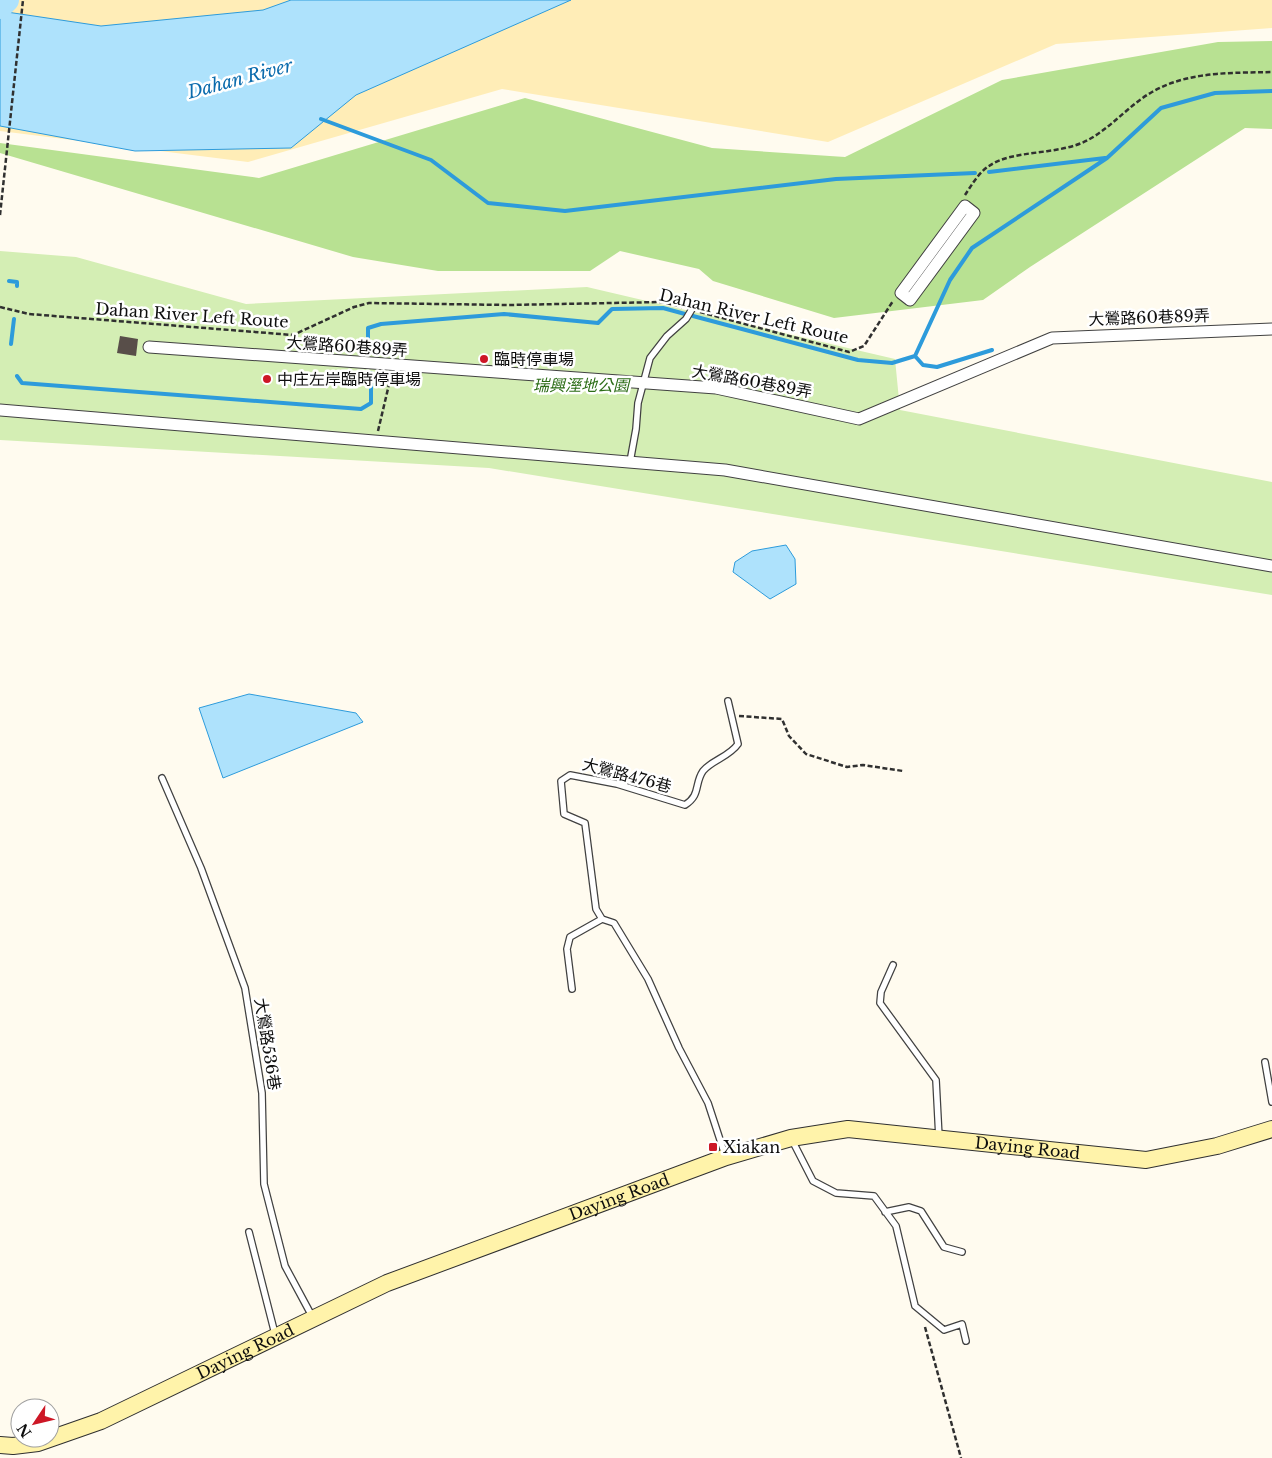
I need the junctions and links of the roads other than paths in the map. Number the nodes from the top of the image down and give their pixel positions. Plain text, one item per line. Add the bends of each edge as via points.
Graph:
1 (965, 201) joint
2 (692, 309) road end
3 (1272, 329) edge
4 (149, 347) dead end
5 (644, 382) junction
6 (0, 410) edge
7 (630, 462) junction
8 (1272, 566) edge
9 (728, 701) dead end
10 (162, 778) dead end
11 (602, 919) junction
12 (893, 964) dead end
13 (572, 989) dead end
14 (1265, 1062) dead end
15 (1272, 1102) edge
16 (1272, 1129) edge
17 (791, 1138) junction
18 (939, 1138) junction
19 (726, 1157) junction
20 (885, 1212) junction
21 (249, 1232) dead end
22 (962, 1252) dead end
23 (314, 1320) junction
24 (276, 1338) junction
25 (966, 1341) dead end
26 (0, 1445) edge

1 - 1 street via 974,213 910,300 901,293
2 - 5 lane via 650,358
3 - 5 street, 大鶯路60巷89弄 via 1052,338 859,419 716,388
4 - 5 street, 大鶯路60巷89弄
5 - 7 lane
6 - 7 street
7 - 8 street via 725,470
9 - 11 lane, 大鶯路476巷 via 738,744 733,752 704,771 694,800 685,806 617,784 570,775 561,781 564,814 585,822 596,909
10 - 23 lane, 大鶯路536巷 via 201,868 245,988 262,1093 264,1184 285,1266
11 - 13 lane via 570,937 567,949
11 - 19 lane via 614,922 648,979 708,1103
12 - 18 lane via 881,992 880,1003 936,1080
14 - 15 lane
16 - 18 street, Daying Road via 1217,1146 1146,1160
17 - 18 street, Daying Road via 848,1129
17 - 19 street, Daying Road
17 - 20 lane via 813,1181 836,1193 874,1196
19 - 23 street, Daying Road via 387,1284
20 - 22 lane via 908,1207 921,1211 944,1247
20 - 25 lane via 896,1226 915,1306 944,1330 962,1324
21 - 24 lane
23 - 24 street, Daying Road
24 - 26 street, Daying Road via 101,1421 38,1443

